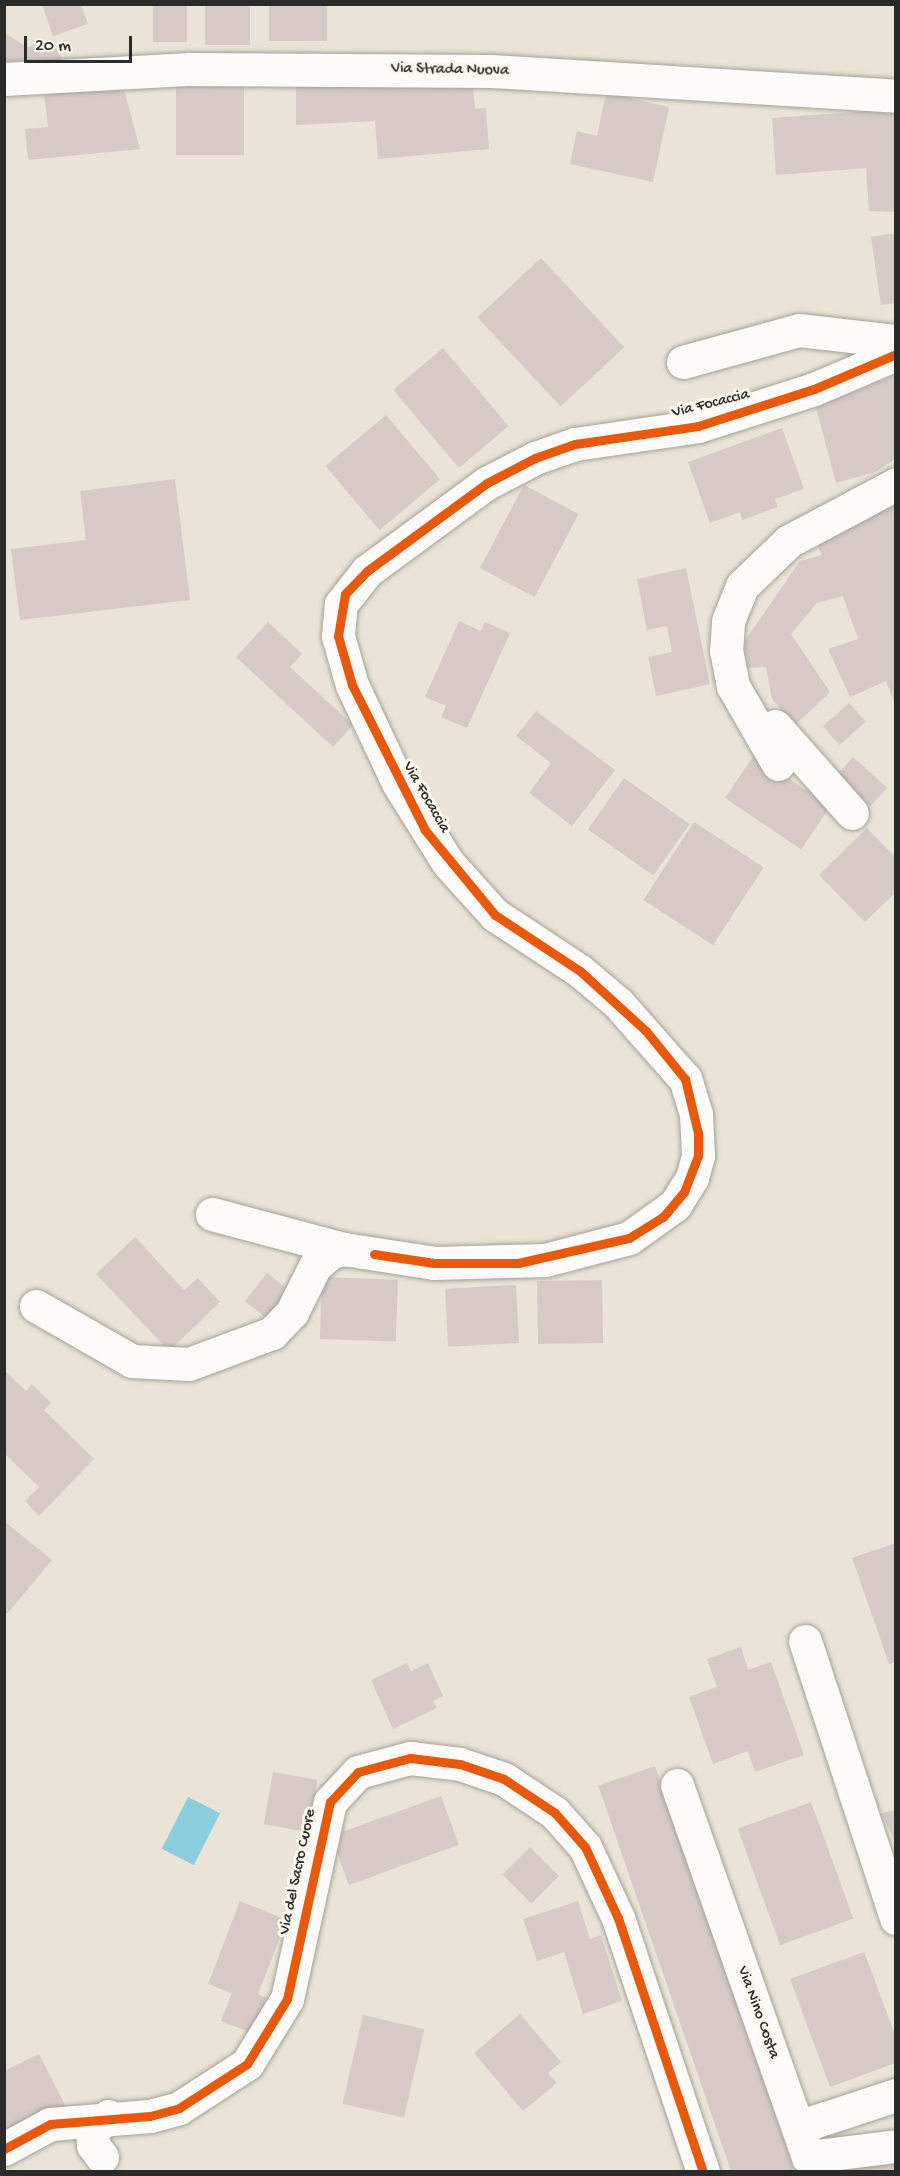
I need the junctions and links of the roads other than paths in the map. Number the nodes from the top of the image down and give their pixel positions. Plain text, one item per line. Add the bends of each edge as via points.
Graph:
1 (4, 79) edge
2 (896, 96) edge
3 (896, 341) edge
4 (896, 354) edge
5 (683, 362) dead end
6 (896, 484) edge
7 (789, 541) junction
8 (778, 764) dead end
9 (852, 813) dead end
10 (212, 1214) dead end
11 (359, 1251) junction
12 (36, 1306) dead end
13 (805, 1641) dead end
14 (676, 1785) dead end
15 (896, 1918) edge
16 (896, 2095) edge
17 (108, 2116) junction
18 (798, 2127) junction
19 (896, 2146) edge
20 (4, 2149) edge
21 (102, 2157) dead end
22 (703, 2172) edge

1 - 2 street, Via Strada Nuova via 191,69 491,70
3 - 5 street via 799,330
4 - 11 street, Via Focaccia via 814,389 708,423 575,444 535,458 488,483 367,571 345,594 338,636 352,685 425,830 495,915 580,971 646,1031 685,1079 698,1133 698,1156 684,1192 663,1217 628,1238 518,1263 434,1263
6 - 7 street
7 - 8 street via 742,586 728,621 726,651 733,686
7 - 9 street via 782,571 746,616 738,646 745,680 791,750
10 - 11 street, Via Focaccia
11 - 12 street via 321,1258 292,1312 272,1333 189,1365 132,1361
13 - 15 street
14 - 18 street, Via Nino Costa
16 - 18 street
17 - 20 street, Via del Sacro Cuore via 50,2124
17 - 21 street via 92,2131 93,2145
17 - 22 street, Via del Sacro Cuore via 150,2116 179,2108 247,2064 287,1999 330,1802 347,1779 364,1769 428,1759 475,1767 522,1790 561,1819 594,1861
18 - 19 street, Via Nino Costa via 808,2157

